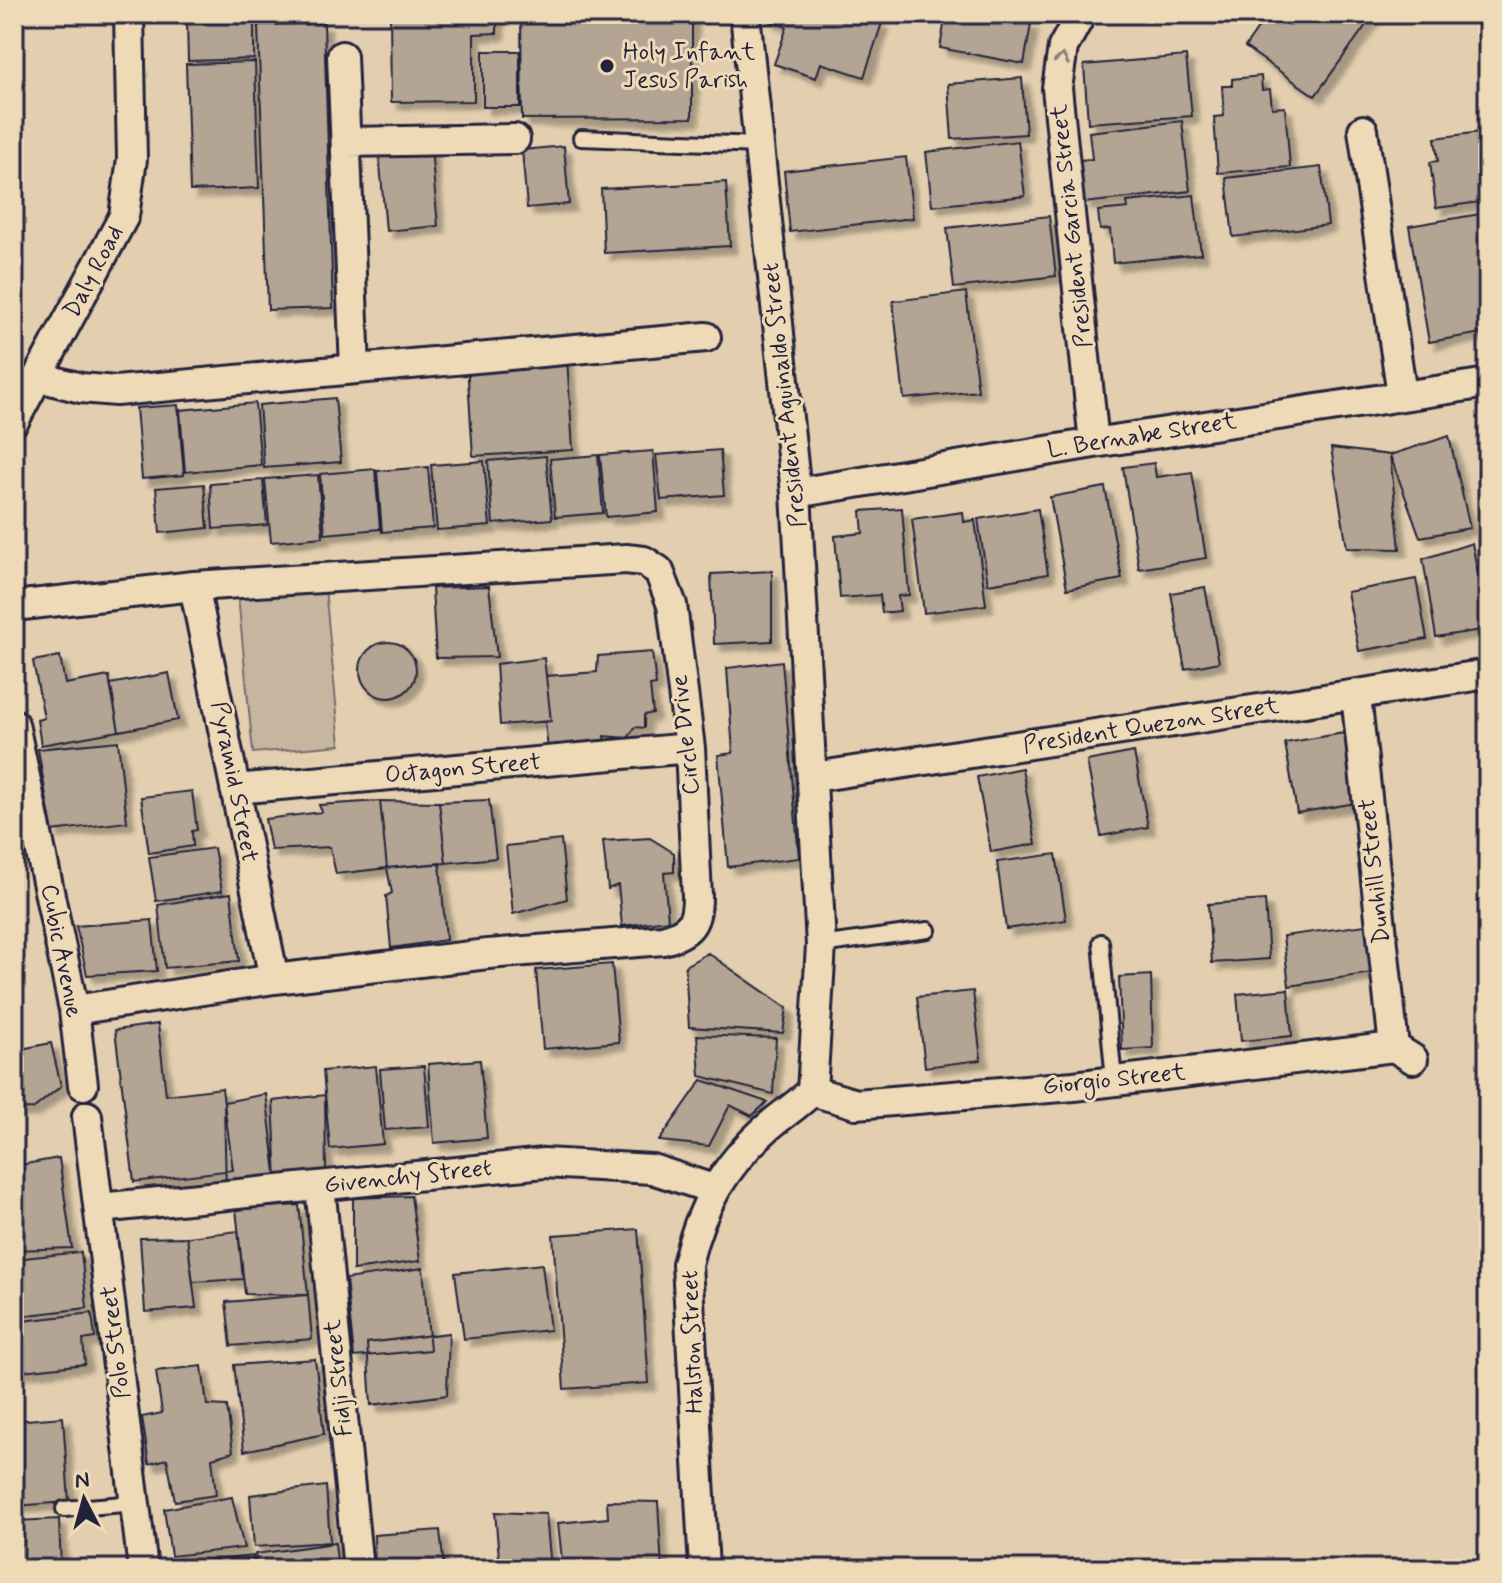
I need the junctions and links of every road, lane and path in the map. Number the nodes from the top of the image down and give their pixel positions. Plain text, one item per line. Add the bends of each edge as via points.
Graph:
1 (129, 14) edge
2 (745, 14) edge
3 (1081, 14) edge
4 (342, 56) dead end
5 (1363, 130) dead end
6 (581, 138) dead end
7 (515, 139) dead end
8 (346, 142) junction
9 (759, 145) junction
10 (706, 337) dead end
11 (355, 369) junction
12 (39, 377) junction
13 (1488, 383) edge
14 (1402, 395) junction
15 (14, 421) edge
16 (1094, 443) junction
17 (796, 493) junction
18 (194, 586) junction
19 (14, 606) edge
20 (1488, 674) edge
21 (1356, 695) junction
22 (14, 724) edge
23 (690, 748) junction
24 (814, 777) junction
25 (235, 789) junction
26 (928, 930) dead end
27 (1101, 942) dead end
28 (821, 945) junction
29 (274, 979) junction
30 (74, 1010) junction
31 (1403, 1053) joint
32 (1114, 1081) junction
33 (83, 1085) dead end
34 (812, 1091) junction
35 (87, 1116) dead end
36 (320, 1186) junction
37 (713, 1189) junction
38 (100, 1208) junction
39 (136, 1503) junction
40 (64, 1509) dead end
41 (143, 1569) edge
42 (358, 1569) edge
43 (704, 1569) edge

1 - 12 street, Daly Road via 132,159 124,216
2 - 9 street, President Aguinaldo Street
16 -> 3 street, President Garcia Street via 1057,88 1063,47
4 - 8 street
5 - 14 street
6 - 9 lane
7 - 8 street
8 - 11 street
9 - 17 street, President Aguinaldo Street
10 - 11 street
11 - 12 street via 116,391
12 - 15 street, Daly Road
13 - 14 street, L. Bernabe Street
14 - 16 street, L. Bernabe Street
16 - 17 street, L. Bernabe Street
17 - 24 street, President Aguinaldo Street
18 - 19 street, Circle Drive
18 - 23 street, Circle Drive via 644,561 659,571 668,588
18 - 25 street, Pyramid Street
20 - 21 street, President Quezon Street
21 - 24 street, President Quezon Street
21 - 31 street, Dunhill Street
22 - 30 street, Cubic Avenue
23 - 25 street, Octagon Street
23 - 29 street, Circle Drive via 697,914 692,927 679,935
24 - 28 street
25 - 29 street, Pyramid Street
26 - 28 lane
27 - 32 lane
28 - 34 street
29 - 30 street, Circle Drive
30 - 33 street, Cubic Avenue
31 - 32 street, Giorgio Street
32 - 34 street, Giorgio Street via 856,1104
34 - 37 street, Halston Street via 769,1126
35 - 38 street, Polo Street
36 - 37 street, Givenchy Street via 544,1163 652,1169
36 - 38 street, Givenchy Street
36 - 42 street, Fidji Street
37 - 43 street, Halston Street via 694,1231 687,1264
38 - 39 street, Polo Street
39 - 40 lane
39 - 41 street, Polo Street

